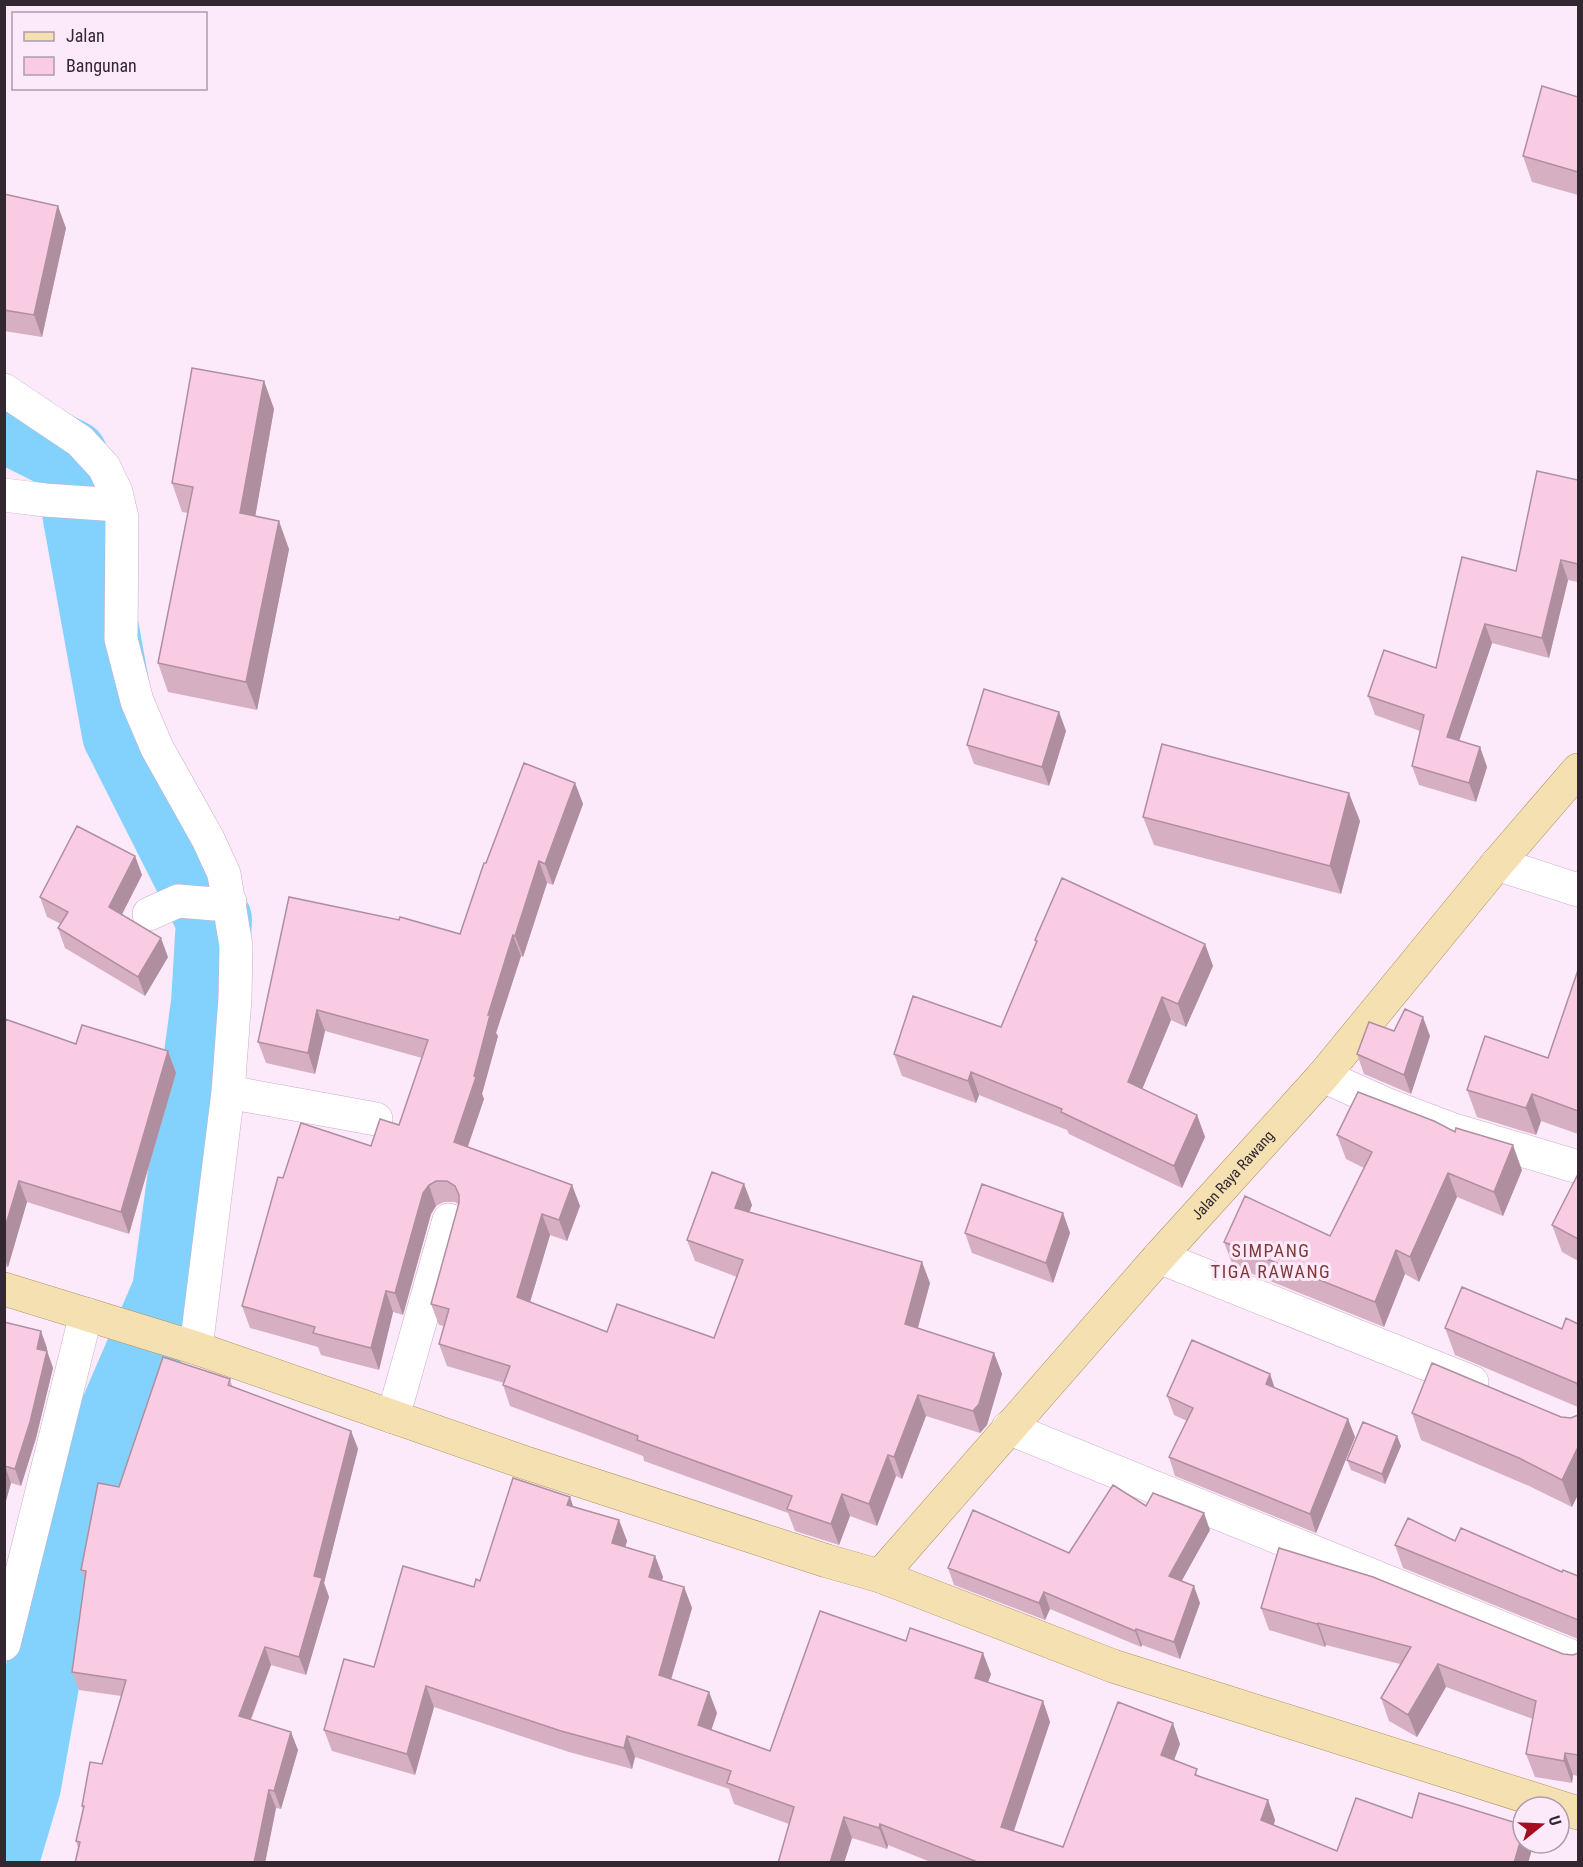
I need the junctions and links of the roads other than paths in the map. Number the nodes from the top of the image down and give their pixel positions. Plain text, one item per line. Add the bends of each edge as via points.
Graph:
1 (4, 390) edge
2 (4, 495) edge
3 (109, 505) junction
4 (1578, 770) edge
5 (1497, 864) junction
6 (1578, 890) edge
7 (222, 903) junction
8 (148, 914) dead end
9 (1323, 1076) junction
10 (228, 1092) junction
11 (376, 1119) dead end
12 (1578, 1167) edge
13 (448, 1220) dead end
14 (1159, 1257) junction
15 (4, 1289) edge
16 (97, 1317) junction
17 (185, 1345) junction
18 (1500, 1393) edge
19 (393, 1417) junction
20 (1008, 1428) junction
21 (880, 1576) junction
22 (4, 1644) edge
23 (1578, 1659) edge
24 (1578, 1813) edge

1 - 3 street via 80,441 104,467 116,492
2 - 3 street
3 - 7 street via 122,518 121,639 137,701 157,748 224,874
4 - 5 main road, Jalan Raya Rawang
5 - 6 street
5 - 9 main road, Jalan Raya Rawang
7 - 8 street via 178,901
7 - 10 street via 236,946
9 - 12 street via 1452,1129
9 - 14 main road, Jalan Raya Rawang
10 - 11 street
10 - 17 street
13 - 19 street
14 - 18 street
14 - 20 main road, Jalan Raya Rawang
15 - 16 main road
16 - 17 main road
16 - 22 street
17 - 19 main road
19 - 21 main road
20 - 21 main road, Jalan Raya Rawang
20 - 23 street
21 - 24 main road via 1113,1666

